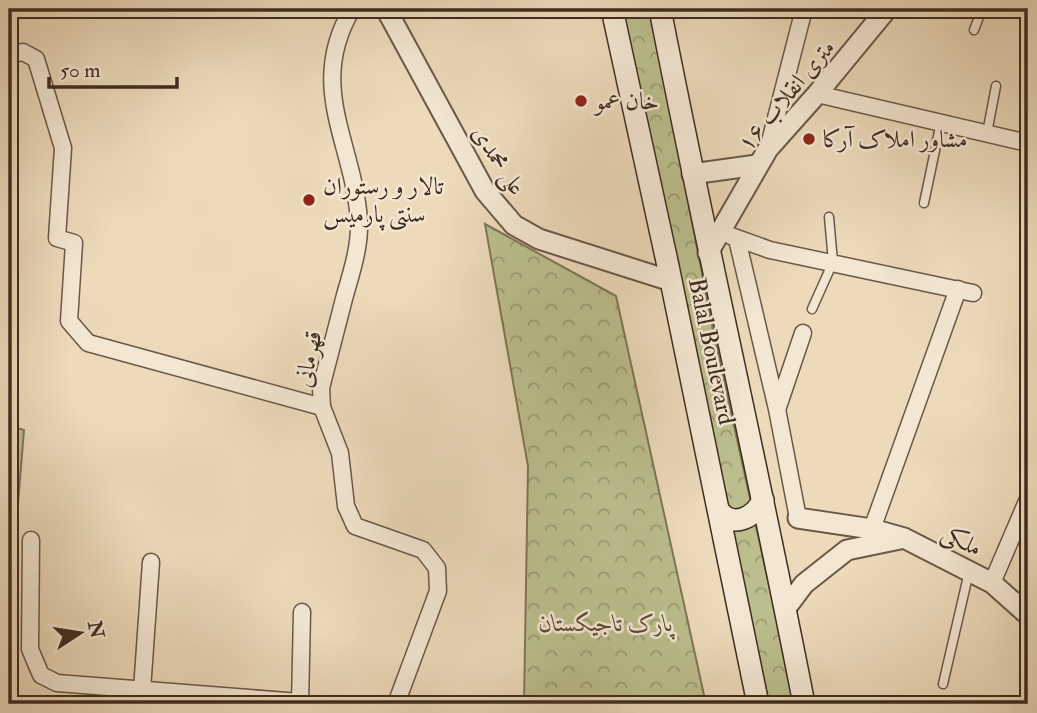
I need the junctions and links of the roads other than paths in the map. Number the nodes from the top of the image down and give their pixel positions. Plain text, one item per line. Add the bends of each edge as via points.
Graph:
1 (352, 9) edge
2 (386, 9) edge
3 (612, 9) edge
4 (660, 9) edge
5 (804, 9) edge
6 (887, 9) edge
7 (982, 9) edge
8 (974, 30) dead end
9 (9, 55) edge
10 (996, 86) dead end
11 (817, 94) junction
12 (941, 122) junction
13 (987, 133) junction
14 (1028, 143) edge
15 (762, 157) junction
16 (692, 174) junction
17 (924, 203) dead end
18 (830, 217) dead end
19 (729, 235) junction
20 (708, 253) junction
21 (832, 262) junction
22 (671, 281) junction
23 (812, 309) dead end
24 (803, 333) dead end
25 (322, 407) junction
26 (777, 409) junction
27 (1028, 499) edge
28 (763, 500) junction
29 (719, 512) junction
30 (798, 519) joint
31 (872, 529) junction
32 (904, 538) junction
33 (31, 540) dead end
34 (150, 562) dead end
35 (969, 572) junction
36 (992, 583) junction
37 (786, 608) junction
38 (302, 612) dead end
39 (1028, 615) edge
40 (943, 684) dead end
41 (142, 690) junction
42 (300, 703) edge
43 (396, 704) edge
44 (758, 704) edge
45 (804, 704) edge

1 - 25 street, قهرمانی via 332,54 332,81 336,124 359,221 358,248 321,388
2 - 22 street, علی محمدی via 485,191 514,225 539,239
3 - 22 main road, Balal Boulevard
4 - 16 main road, Balal Boulevard
5 - 15 street
6 - 11 street, ۱۶ متری انقلاب
7 - 8 lane
9 - 25 street via 23,52 36,59 63,148 57,238 74,243 69,321 88,343
10 - 13 lane
11 - 12 street
11 - 15 street, ۱۶ متری انقلاب
12 - 13 street
12 - 17 lane
13 - 14 street
15 - 16 street
15 - 19 street, ۱۶ متری انقلاب
16 - 20 main road, Balal Boulevard
18 - 21 lane
19 - 20 street, ۱۶ متری انقلاب
19 - 21 street via 770,250
19 - 26 street
20 - 28 main road, Balal Boulevard
21 - 23 lane
21 - 31 street via 966,291
22 - 29 main road, Balal Boulevard
24 - 26 street
25 - 43 street, قهرمانی via 340,453 346,506 355,526 423,550 437,568 438,590
26 - 30 street
27 - 36 street
28 - 29 main road via 755,514 741,520 724,518
28 - 37 main road, Balal Boulevard
29 - 44 main road, Balal Boulevard
30 - 31 street, ملکی
31 - 32 street, ملکی
32 - 35 street, ملکی
32 - 37 street, ملکی via 847,550 804,584
33 - 41 street via 30,649 41,675 57,683
34 - 41 street
35 - 36 street, ملکی
35 - 40 lane
36 - 39 street, ملکی
37 - 45 main road, Balal Boulevard
38 - 42 street
41 - 42 street

